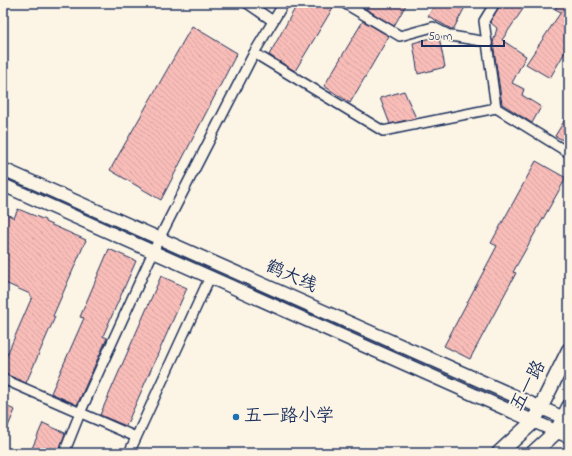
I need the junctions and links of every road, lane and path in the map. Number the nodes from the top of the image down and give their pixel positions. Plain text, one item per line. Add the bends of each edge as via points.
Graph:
1 (247, 3) edge
2 (284, 3) edge
3 (344, 3) edge
4 (495, 3) edge
5 (273, 21) junction
6 (487, 42) junction
7 (254, 53) junction
8 (496, 108) junction
9 (569, 153) edge
10 (3, 169) edge
11 (3, 185) edge
12 (158, 239) junction
13 (153, 252) junction
14 (210, 277) junction
15 (569, 350) edge
16 (3, 379) edge
17 (541, 407) junction
18 (566, 412) edge
19 (80, 413) junction
20 (534, 422) junction
21 (563, 434) edge
22 (136, 437) junction
23 (64, 453) edge
24 (129, 453) edge
25 (499, 453) edge
26 (533, 453) edge

1 - 5 street
2 - 5 street
3 - 6 street via 400,36 433,27 451,36
4 - 6 street via 484,21
5 - 7 street
6 - 8 street
7 - 8 street via 383,131
7 - 12 street
8 - 9 street
10 - 12 main road, 鹤大线
11 - 13 main road, 鹤大线
12 - 13 street
12 - 17 main road, 鹤大线
13 - 14 main road, 鹤大线
13 - 19 street
14 - 20 main road, 鹤大线
14 - 22 street
15 - 17 main road, 五一路
16 - 19 street
17 - 18 main road, 鹤大线
17 - 20 main road, 五一路
18 - 21 main road
19 - 22 street
19 - 23 street
20 - 21 main road, 鹤大线
20 - 25 main road, 五一路
21 - 26 main road
22 - 24 street

